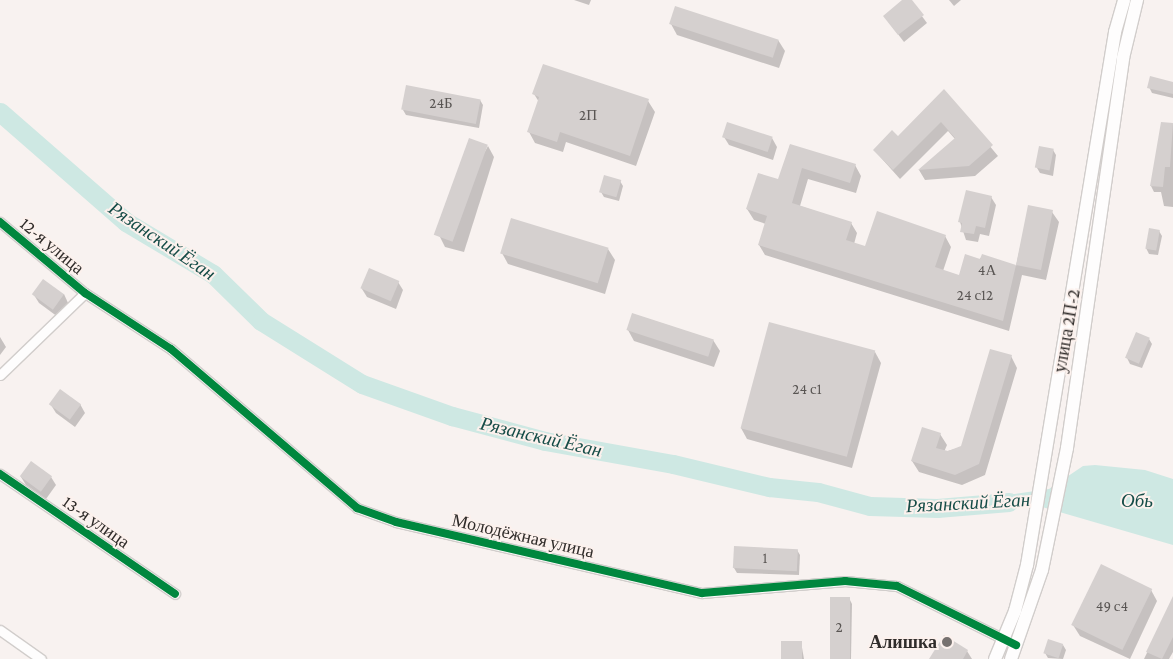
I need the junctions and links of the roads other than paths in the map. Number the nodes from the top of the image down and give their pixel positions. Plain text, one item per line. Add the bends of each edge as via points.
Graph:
1 (1124, 0) edge
2 (1137, 0) edge
3 (0, 222) edge
4 (85, 293) junction
5 (0, 375) edge
6 (0, 474) edge
7 (175, 594) dead end
8 (0, 630) edge
9 (1004, 638) junction
10 (1016, 645) junction
11 (41, 659) edge
12 (995, 659) edge
13 (1011, 659) edge

1 - 9 main road, улица 2П-2 via 1115,32 1027,565
2 - 10 main road, улица 2П-2 via 1123,58 1067,448 1042,570
3 - 4 street, 12-я улица
4 - 5 street
4 - 9 street, Молодёжная улица via 171,349 357,508 396,522 702,592 845,581 897,586
6 - 7 street, 13-я улица
8 - 11 street
9 - 10 street, Молодёжная улица
9 - 12 main road, улица 2П-2
10 - 13 main road, улица 2П-2

